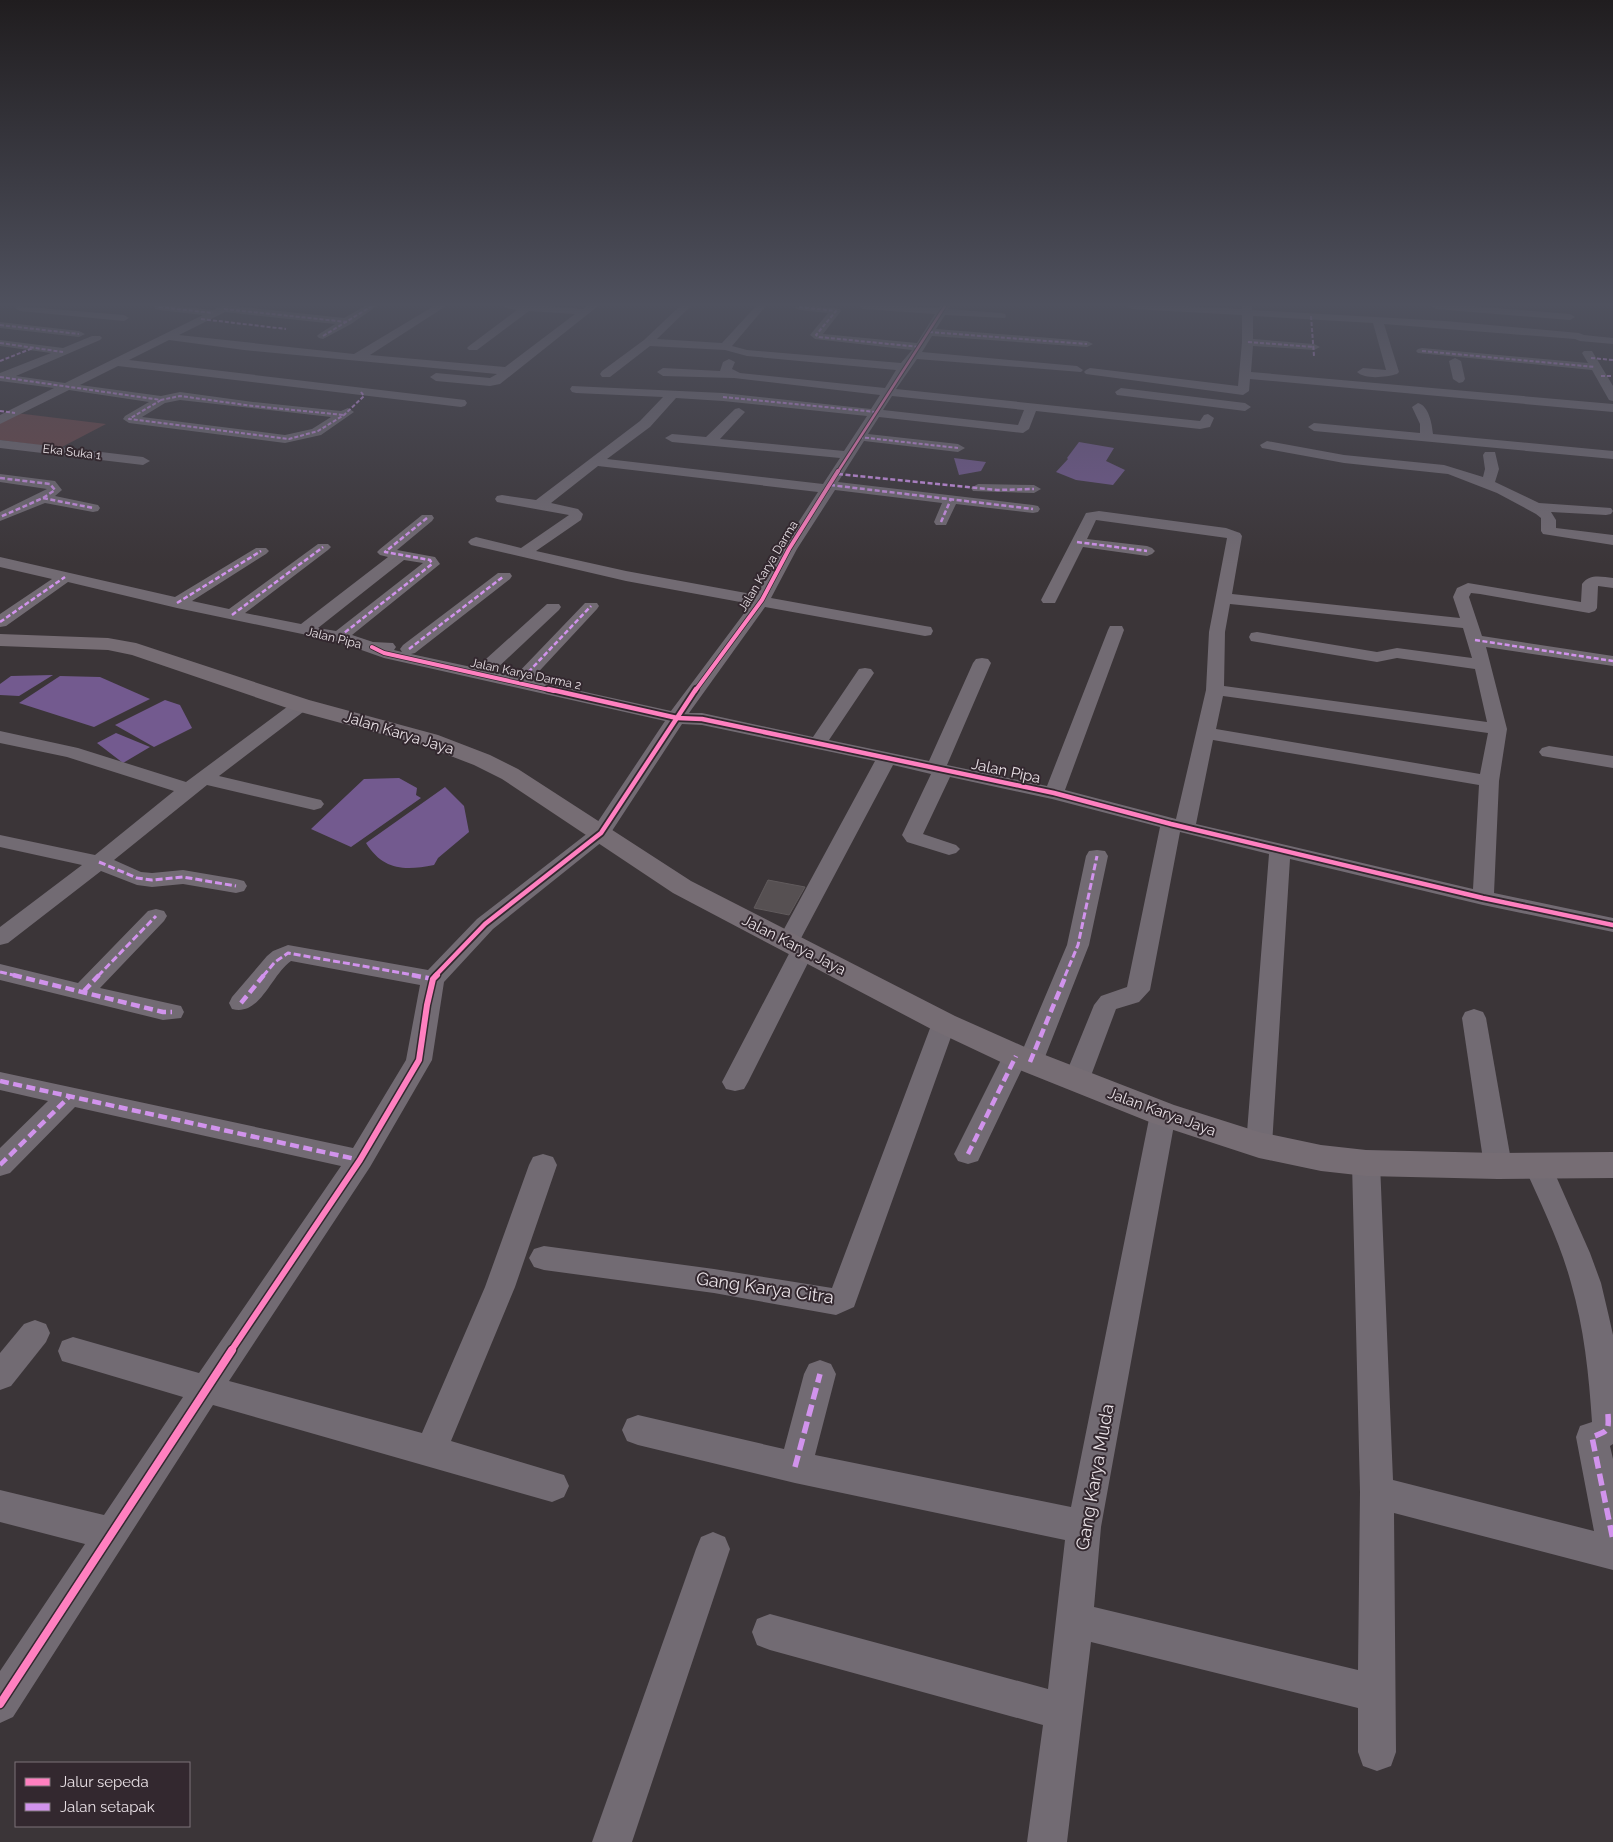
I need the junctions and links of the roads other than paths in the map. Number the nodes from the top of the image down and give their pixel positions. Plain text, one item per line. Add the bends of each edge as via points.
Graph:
1 (56, 392) edge
2 (107, 392) edge
3 (361, 392) joint
4 (614, 392) edge
5 (889, 392) edge
6 (898, 392) edge
7 (1122, 392) dead end
8 (1242, 392) edge
9 (1434, 392) edge
10 (907, 393) junction
11 (672, 395) junction
12 (161, 400) junction
13 (461, 403) dead end
14 (1032, 406) junction
15 (1418, 406) dead end
16 (1613, 408) edge
17 (0, 411) edge
18 (739, 412) dead end
19 (876, 412) junction
20 (15, 413) junction
21 (894, 414) junction
22 (344, 415) junction
23 (1208, 418) dead end
24 (0, 420) edge
25 (1314, 427) dead end
26 (859, 437) junction
27 (672, 438) dead end
28 (1427, 438) junction
29 (710, 441) junction
30 (0, 444) edge
31 (1267, 445) dead end
32 (958, 448) dead end
33 (848, 455) junction
34 (1613, 455) edge
35 (1490, 456) dead end
36 (143, 461) dead end
37 (595, 462) junction
38 (0, 478) edge
39 (832, 483) junction
40 (1487, 485) junction
41 (1034, 489) dead end
42 (43, 498) junction
43 (502, 499) dead end
44 (951, 499) junction
45 (539, 505) junction
46 (1536, 507) junction
47 (93, 508) dead end
48 (1033, 509) dead end
49 (1606, 511) dead end
50 (0, 517) edge
51 (427, 518) dead end
52 (941, 522) dead end
53 (1613, 540) edge
54 (476, 542) dead end
55 (1077, 542) junction
56 (323, 546) dead end
57 (261, 551) dead end
58 (1147, 551) dead end
59 (525, 552) junction
60 (399, 556) junction
61 (0, 562) edge
62 (504, 576) dead end
63 (66, 577) junction
64 (1613, 583) edge
65 (1224, 598) junction
66 (762, 600) junction
67 (1050, 600) dead end
68 (177, 603) junction
69 (590, 606) dead end
70 (553, 607) dead end
71 (232, 615) junction
72 (0, 622) edge
73 (304, 630) junction
74 (1116, 630) dead end
75 (925, 631) dead end
76 (1472, 632) junction
77 (339, 637) junction
78 (1257, 637) dead end
79 (0, 640) edge
80 (372, 647) junction
81 (409, 649) junction
82 (1613, 661) edge
83 (982, 662) dead end
84 (1483, 665) junction
85 (485, 670) junction
86 (865, 673) dead end
87 (522, 678) junction
88 (1215, 690) junction
89 (301, 705) junction
90 (679, 714) junction
91 (1498, 729) junction
92 (1204, 733) junction
93 (0, 737) edge
94 (818, 743) junction
95 (1549, 752) dead end
96 (887, 757) junction
97 (1613, 762) edge
98 (939, 769) junction
99 (1489, 781) junction
100 (196, 784) junction
101 (1054, 793) junction
102 (314, 804) dead end
103 (1178, 825) junction
104 (601, 833) junction
105 (0, 841) edge
106 (949, 849) dead end
107 (1280, 849) junction
108 (1097, 856) dead end
109 (99, 862) junction
110 (236, 886) dead end
111 (1483, 898) junction
112 (156, 916) dead end
113 (1613, 924) edge
114 (0, 938) edge
115 (795, 946) junction
116 (0, 972) edge
117 (433, 980) junction
118 (84, 991) junction
119 (241, 1003) dead end
120 (172, 1012) dead end
121 (1474, 1018) dead end
122 (944, 1023) junction
123 (1023, 1059) junction
124 (0, 1081) edge
125 (1076, 1081) junction
126 (735, 1082) dead end
127 (69, 1097) junction
128 (1163, 1114) junction
129 (1259, 1145) junction
130 (968, 1154) dead end
131 (360, 1160) junction
132 (1366, 1163) junction
133 (0, 1165) edge
134 (543, 1165) dead end
135 (1613, 1165) edge
136 (1498, 1166) junction
137 (1538, 1166) junction
138 (544, 1258) dead end
139 (34, 1333) dead end
140 (73, 1351) dead end
141 (820, 1374) dead end
142 (0, 1376) edge
143 (204, 1390) junction
144 (638, 1430) dead end
145 (431, 1450) junction
146 (796, 1467) junction
147 (552, 1486) dead end
148 (1378, 1492) junction
149 (0, 1506) edge
150 (1084, 1527) junction
151 (110, 1533) junction
152 (1613, 1540) edge
153 (713, 1549) dead end
154 (1613, 1553) edge
155 (1075, 1620) junction
156 (770, 1632) dead end
157 (1377, 1692) junction
158 (0, 1704) edge
159 (1064, 1712) junction
160 (1377, 1752) dead end
161 (612, 1842) edge
162 (1047, 1842) edge

1 - 20 street
2 - 12 street
3 - 13 street
3 - 22 street via 364,396
4 - 11 street
5 - 19 street, Jalan Karya Darma
6 - 10 street
7 - 8 street via 1245,413
9 - 16 street
10 - 14 street
10 - 21 street
11 - 19 street
11 - 37 street via 645,424
12 - 22 street via 180,396
12 - 22 street via 129,419 285,439 316,432
14 - 21 street via 1024,429
14 - 23 street via 1200,425 1205,424
15 - 28 street via 1431,424
17 - 20 street
18 - 29 street
19 - 21 street
19 - 26 street, Jalan Karya Darma
20 - 24 street
25 - 28 street
26 - 32 street
26 - 33 street, Jalan Karya Darma
27 - 29 street
28 - 34 street
29 - 33 street
30 - 36 street, Eka Suka 1
31 - 40 street via 1390,465 1451,471
33 - 39 street, Jalan Karya Darma
35 - 40 street via 1492,469
37 - 39 street
37 - 45 street
38 - 42 street via 53,485 55,490
39 - 41 street
39 - 44 street
39 - 66 street, Jalan Karya Darma via 788,548
40 - 46 street
42 - 47 street
42 - 50 street
43 - 45 street
44 - 48 street
44 - 52 street
45 - 59 street via 572,512 576,517
46 - 49 street
46 - 53 street via 1547,516 1548,531
51 - 60 street via 384,552
54 - 59 street
55 - 58 street
55 - 65 street via 1089,518 1098,515 1231,533 1235,536
55 - 67 street
56 - 71 street
57 - 68 street
59 - 66 street via 626,576
60 - 73 street
60 - 77 street via 430,560 432,564
61 - 63 street, Jalan Pipa
62 - 81 street
63 - 68 street, Jalan Pipa
63 - 72 street
64 - 76 street via 1590,584 1589,608 1468,588 1462,597
65 - 76 street
65 - 88 street via 1217,632
66 - 75 street
66 - 90 street, Jalan Karya Darma
68 - 71 street, Jalan Pipa
69 - 87 street
70 - 85 street
71 - 73 street, Jalan Pipa
73 - 77 street, Jalan Pipa
74 - 101 street
76 - 82 street
76 - 84 street
77 - 80 street, Jalan Pipa
78 - 84 street via 1377,657 1398,653
79 - 89 main road, Jalan Karya Jaya via 108,644 136,649
80 - 81 street, Jalan Pipa
80 - 85 street, Jalan Karya Darma 2 via 384,653
81 - 85 street, Jalan Pipa
83 - 98 street
84 - 91 street
85 - 87 street, Jalan Karya Darma 2
86 - 94 street
87 - 90 street, Jalan Karya Darma 2
88 - 91 street
88 - 92 street
89 - 100 street
89 - 104 main road, Jalan Karya Jaya via 430,740 482,760 510,774
90 - 94 street, Jalan Pipa
90 - 104 street, Jalan Karya Darma
91 - 99 street
92 - 99 street
92 - 103 street
93 - 100 street
94 - 96 street, Jalan Pipa
95 - 97 street
96 - 98 street, Jalan Pipa
96 - 115 street
98 - 101 street, Jalan Pipa
98 - 106 street via 912,835
99 - 111 street
100 - 102 street
100 - 109 street
101 - 103 street, Jalan Pipa
103 - 107 street, Jalan Pipa
103 - 125 street via 1138,990 1127,998 1110,1001 1106,1005
104 - 115 main road, Jalan Karya Jaya via 682,887
104 - 117 street, Jalan Karya Darma via 485,924
105 - 109 street
107 - 111 street, Jalan Pipa
107 - 129 street
108 - 123 street via 1078,945
109 - 110 street via 138,878 183,877
109 - 114 street
111 - 113 street, Jalan Pipa
112 - 118 street
115 - 122 main road, Jalan Karya Jaya
115 - 126 street
116 - 118 street
117 - 119 street via 288,953 279,958
117 - 131 street via 419,1060
118 - 120 street
121 - 136 street
122 - 123 main road, Jalan Karya Jaya
122 - 138 street, Gang Karya Citra via 843,1298 836,1302 714,1281
123 - 125 main road, Jalan Karya Jaya
123 - 130 street
124 - 127 street
125 - 128 main road, Jalan Karya Jaya
127 - 131 street
127 - 133 street
128 - 129 main road, Jalan Karya Jaya
128 - 150 street, Gang Karya Muda
129 - 132 main road, Jalan Karya Jaya
131 - 143 street
132 - 136 main road, Jalan Karya Jaya
132 - 148 street
134 - 145 street via 500,1287
135 - 137 main road, Jalan Karya Jaya
136 - 137 main road, Jalan Karya Jaya
137 - 152 street via 1574,1248 1594,1318 1609,1427 1606,1432 1592,1437
139 - 142 street
140 - 143 street
141 - 146 street
143 - 145 street
143 - 151 street
144 - 146 street
145 - 147 street
146 - 150 street
148 - 154 street
148 - 157 street
149 - 151 street
150 - 155 street, Gang Karya Muda
151 - 158 street
153 - 161 street
155 - 157 street
155 - 159 street, Gang Karya Muda
156 - 159 street
157 - 160 street
159 - 162 street, Gang Karya Muda

